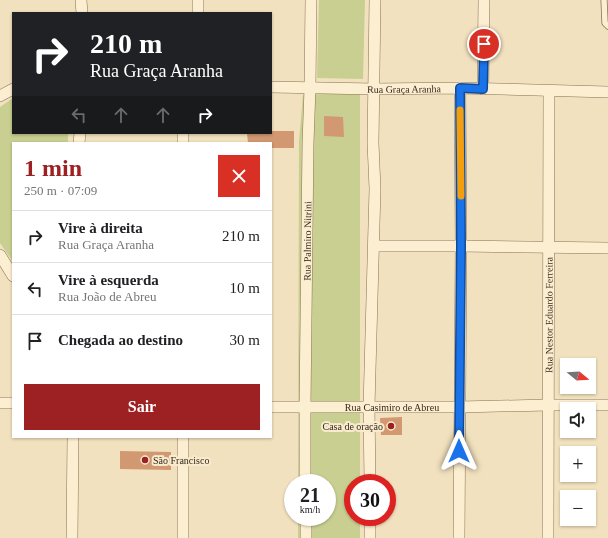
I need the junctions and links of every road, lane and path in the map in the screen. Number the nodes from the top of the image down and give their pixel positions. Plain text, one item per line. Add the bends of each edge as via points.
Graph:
1 (82, 0) edge
2 (198, 0) edge
3 (311, 0) edge
4 (375, 0) edge
5 (484, 0) edge
6 (604, 0) edge
7 (82, 12) edge
8 (198, 12) edge
9 (608, 26) edge
10 (272, 87) edge
11 (310, 88) junction
12 (460, 88) junction
13 (12, 89) edge
14 (374, 89) junction
15 (483, 89) junction
16 (549, 91) junction
17 (608, 92) edge
18 (1, 93) edge
19 (374, 246) junction
20 (461, 246) junction
21 (549, 248) junction
22 (608, 248) edge
23 (0, 255) edge
24 (12, 274) edge
25 (0, 403) edge
26 (12, 403) edge
27 (548, 405) junction
28 (608, 405) edge
29 (272, 406) edge
30 (305, 407) junction
31 (369, 407) junction
32 (460, 407) junction
33 (73, 438) edge
34 (183, 438) edge
35 (305, 474) edge
36 (370, 474) edge
37 (306, 526) edge
38 (370, 526) edge
39 (72, 538) edge
40 (183, 538) edge
41 (306, 538) edge
42 (370, 538) edge
43 (459, 538) edge
44 (548, 538) edge

1 - 7 street
2 - 8 street
3 - 11 street, Rua Palmiro Nitrini
4 - 14 street
5 - 15 street
6 - 9 lane
10 - 11 street, Rua Graça Aranha
11 - 14 street, Rua Graça Aranha
11 - 30 street, Rua Palmiro Nitrini
12 - 14 street, Rua Graça Aranha
12 - 15 street, Rua Graça Aranha
12 - 20 street
13 - 18 street
14 - 19 street
15 - 16 street, Rua Graça Aranha
16 - 17 street, Rua Graça Aranha
16 - 21 street, Rua Nestor Eduardo Ferreira
19 - 20 street
19 - 31 street
20 - 21 street
20 - 32 street
21 - 22 street
21 - 27 street, Rua Nestor Eduardo Ferreira
23 - 24 street
25 - 26 street
27 - 28 street, Rua Casimiro de Abreu
27 - 32 street, Rua Casimiro de Abreu
27 - 44 street, Rua Nestor Eduardo Ferreira
29 - 30 street, Rua Casimiro de Abreu
30 - 31 street, Rua Casimiro de Abreu
30 - 35 street, Rua Palmiro Nitrini
31 - 32 street, Rua Casimiro de Abreu
31 - 36 street
32 - 43 street
33 - 39 street
34 - 40 street
37 - 41 street
38 - 42 street

